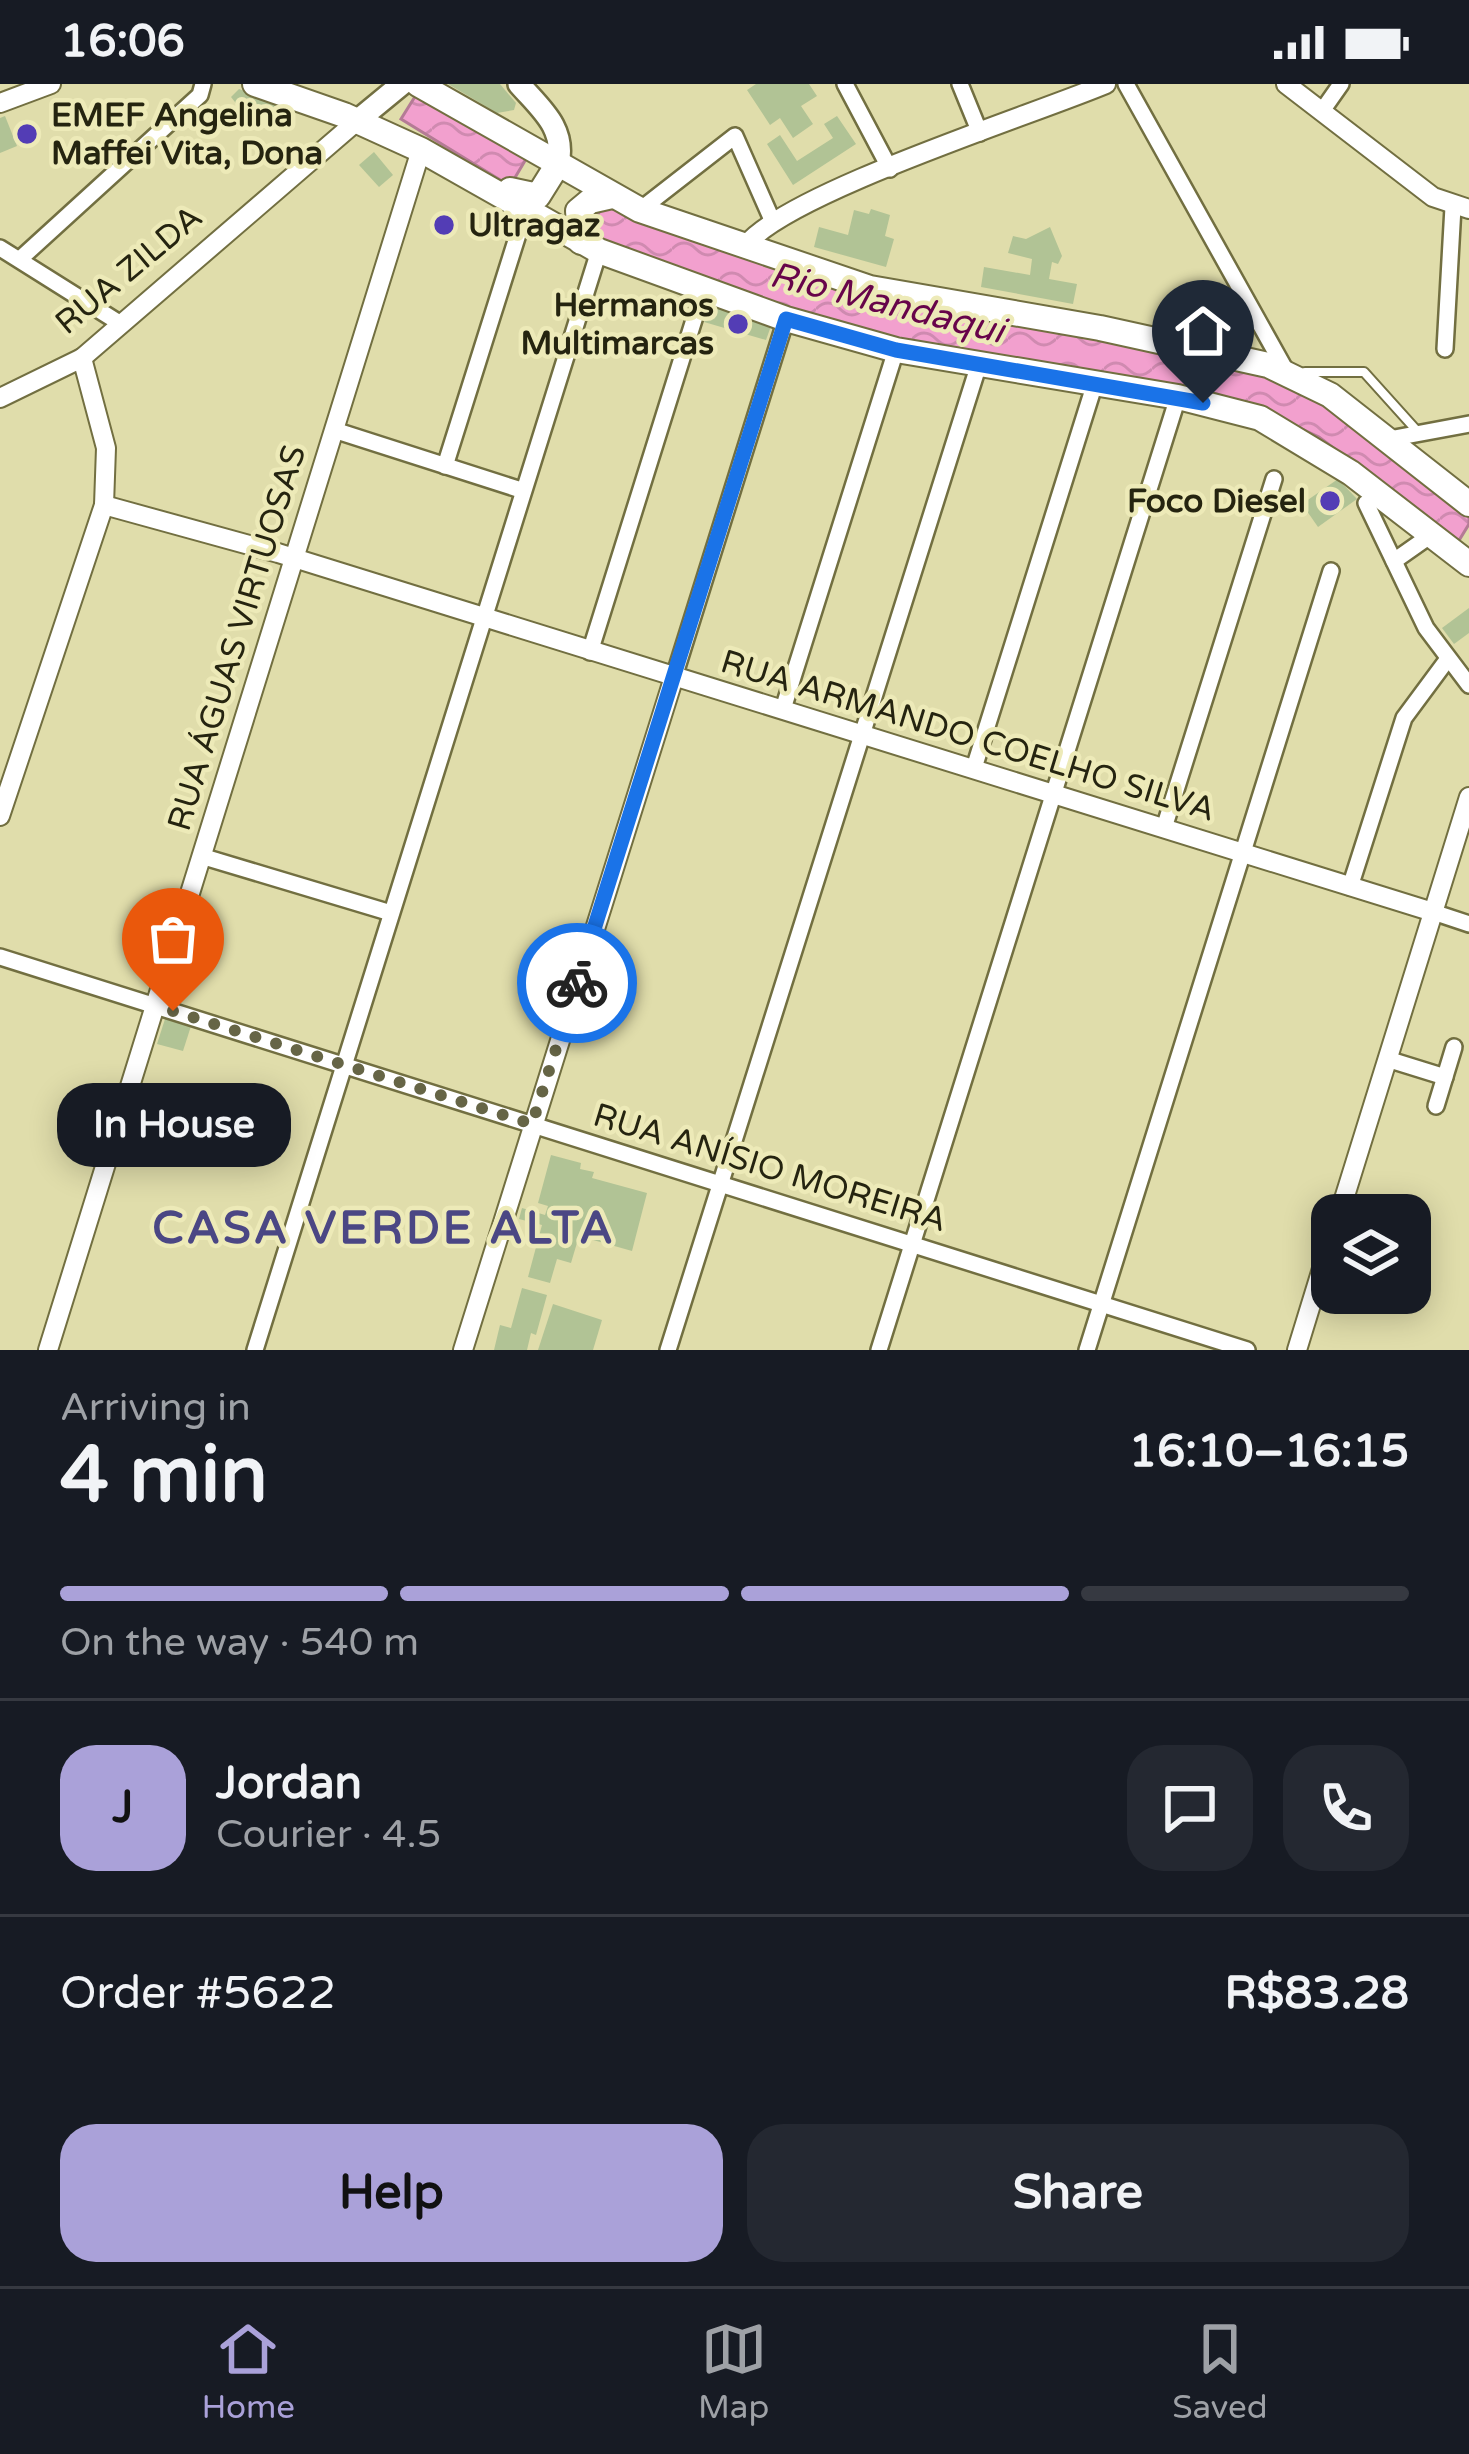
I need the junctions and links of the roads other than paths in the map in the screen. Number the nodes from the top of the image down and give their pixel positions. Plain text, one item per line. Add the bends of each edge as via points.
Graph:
1 (51, 84) edge
2 (203, 84) edge
3 (256, 84) edge
4 (402, 84) edge
5 (418, 84) edge
6 (519, 84) edge
7 (845, 84) edge
8 (959, 84) edge
9 (1106, 84) edge
10 (1126, 84) edge
11 (1286, 84) edge
12 (1341, 84) edge
13 (1078, 89) edge
14 (0, 103) edge
15 (1322, 111) junction
16 (357, 121) junction
17 (980, 133) junction
18 (421, 150) junction
19 (558, 164) junction
20 (890, 170) junction
21 (485, 184) junction
22 (612, 196) junction
23 (526, 208) junction
24 (1461, 208) edge
25 (640, 210) junction
26 (773, 222) junction
27 (747, 244) junction
28 (590, 246) junction
29 (0, 248) edge
30 (20, 260) junction
31 (703, 291) junction
32 (786, 319) junction
33 (121, 323) junction
34 (1445, 349) dead end
35 (896, 350) junction
36 (82, 358) junction
37 (979, 364) junction
38 (1288, 373) junction
39 (1095, 382) junction
40 (1178, 397) junction
41 (0, 398) edge
42 (1469, 424) edge
43 (334, 430) junction
44 (1419, 433) junction
45 (1389, 439) junction
46 (445, 466) junction
47 (1274, 478) dead end
48 (521, 490) junction
49 (1366, 502) dead end
50 (1469, 504) edge
51 (104, 505) junction
52 (1431, 535) junction
53 (293, 558) junction
54 (1394, 561) junction
55 (1469, 564) edge
56 (1330, 571) dead end
57 (481, 617) junction
58 (590, 652) junction
59 (1448, 660) junction
60 (674, 676) junction
61 (1469, 685) edge
62 (783, 709) junction
63 (864, 735) junction
64 (974, 769) junction
65 (1054, 795) junction
66 (1469, 797) edge
67 (0, 816) edge
68 (1164, 828) junction
69 (1243, 852) junction
70 (201, 856) junction
71 (1350, 887) junction
72 (1432, 912) junction
73 (391, 913) junction
74 (1469, 924) edge
75 (0, 957) edge
76 (154, 1005) junction
77 (1454, 1047) dead end
78 (1387, 1059) junction
79 (344, 1065) junction
80 (1445, 1077) junction
81 (1436, 1106) dead end
82 (532, 1124) junction
83 (718, 1183) junction
84 (1345, 1194) edge
85 (912, 1244) junction
86 (1101, 1304) junction
87 (1311, 1304) edge
88 (48, 1350) edge
89 (255, 1350) edge
90 (463, 1350) edge
91 (668, 1350) edge
92 (879, 1350) edge
93 (1087, 1350) edge
94 (1247, 1350) edge
95 (1297, 1350) edge

1 - 14 street
2 - 30 street
3 - 16 main road
4 - 16 main road, RUA ZILDA
5 - 19 main road
6 - 19 main road via 554,124
7 - 20 street
8 - 17 street
9 - 13 street
10 - 38 street
11 - 15 street
12 - 15 street
13 - 17 street
15 - 24 street
16 - 18 main road
16 - 33 street, RUA ZILDA
17 - 20 street
18 - 21 main road
18 - 43 street, RUA ÁGUAS VIRTUOSAS
19 - 21 main road via 532,199
19 - 22 main road
20 - 26 street
21 - 23 main road
22 - 25 main road
22 - 28 main road via 578,211
23 - 28 main road
23 - 46 street
24 - 34 street
25 - 26 street via 725,139 741,140
25 - 27 main road
26 - 27 street
27 - 38 main road via 887,293 1157,339
28 - 31 main road
28 - 48 street
29 - 30 street
30 - 33 street
31 - 32 main road
31 - 58 street
32 - 35 main road
32 - 60 street
33 - 36 street, RUA ZILDA
35 - 37 main road
35 - 62 street
36 - 41 street, RUA ZILDA
36 - 51 street via 106,448
37 - 39 main road
37 - 63 street
38 - 44 lane via 1364,372
38 - 45 main road
39 - 40 main road
39 - 64 street
40 - 52 main road via 1260,418 1300,438
40 - 65 street
42 - 44 street
43 - 46 street
43 - 53 street, RUA ÁGUAS VIRTUOSAS
44 - 45 street
45 - 50 main road
46 - 48 street
47 - 68 street
48 - 57 street
49 - 54 street
51 - 53 street, RUA ARMANDO COELHO SILVA
51 - 67 street
52 - 54 street
52 - 55 main road
53 - 57 street, RUA ARMANDO COELHO SILVA
53 - 70 street, RUA ÁGUAS VIRTUOSAS
54 - 59 street
56 - 69 street
57 - 58 street, RUA ARMANDO COELHO SILVA
57 - 73 street
58 - 60 street, RUA ARMANDO COELHO SILVA
59 - 61 street
59 - 71 street via 1404,718
60 - 62 street, RUA ARMANDO COELHO SILVA
60 - 82 street
62 - 63 street, RUA ARMANDO COELHO SILVA
63 - 64 street, RUA ARMANDO COELHO SILVA
63 - 83 street
64 - 65 street, RUA ARMANDO COELHO SILVA
65 - 68 street, RUA ARMANDO COELHO SILVA
65 - 85 street
66 - 72 street
68 - 69 street, RUA ARMANDO COELHO SILVA
69 - 71 street, RUA ARMANDO COELHO SILVA
69 - 86 street
70 - 73 street
70 - 76 street, RUA ÁGUAS VIRTUOSAS
71 - 72 street, RUA ARMANDO COELHO SILVA
72 - 74 street, RUA ARMANDO COELHO SILVA
72 - 78 street
73 - 79 street
75 - 76 street, RUA ANÍSIO MOREIRA
76 - 79 street, RUA ANÍSIO MOREIRA
76 - 88 street, RUA ÁGUAS VIRTUOSAS
77 - 80 street
78 - 80 street
78 - 84 street
79 - 82 street, RUA ANÍSIO MOREIRA
79 - 89 street
80 - 81 street
82 - 83 street, RUA ANÍSIO MOREIRA
82 - 90 street
83 - 85 street, RUA ANÍSIO MOREIRA
83 - 91 street
85 - 86 street, RUA ANÍSIO MOREIRA
85 - 92 street
86 - 93 street
86 - 94 street, RUA ANÍSIO MOREIRA
87 - 95 street

